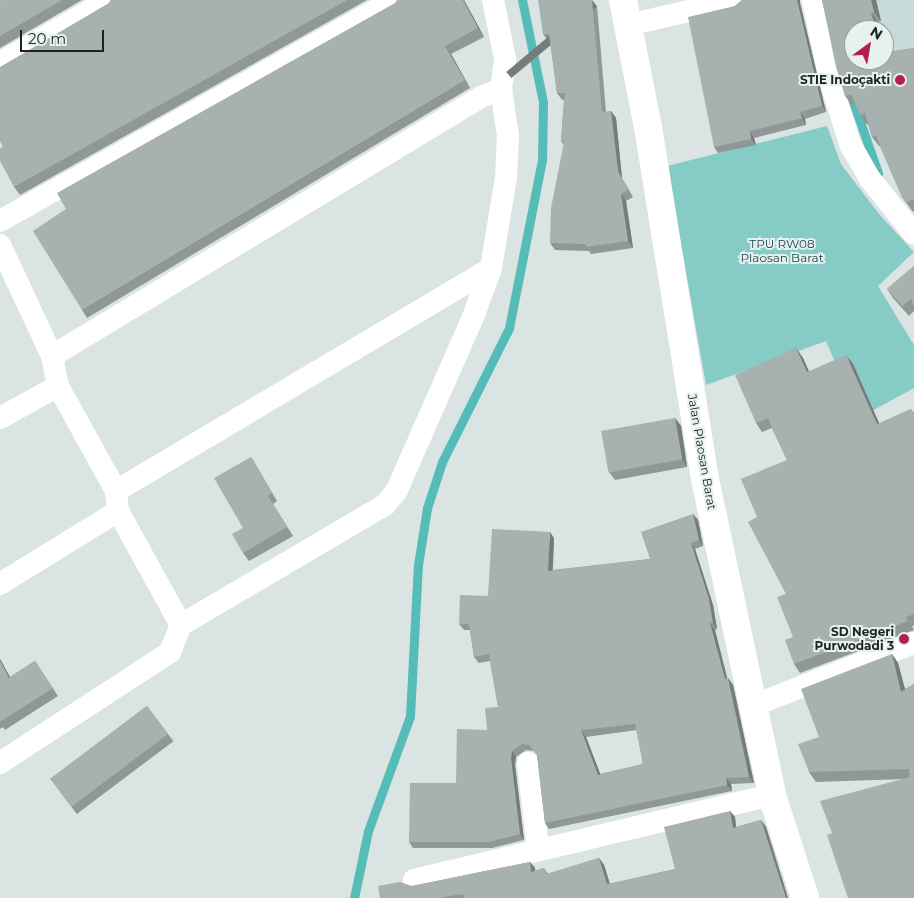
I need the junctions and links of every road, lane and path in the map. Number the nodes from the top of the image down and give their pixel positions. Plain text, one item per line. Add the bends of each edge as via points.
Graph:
1 (108, 0) edge
2 (394, 0) edge
3 (493, 0) edge
4 (736, 0) edge
5 (813, 0) edge
6 (625, 12) edge
7 (0, 63) edge
8 (501, 89) junction
9 (0, 222) edge
10 (914, 234) edge
11 (0, 245) edge
12 (491, 268) junction
13 (52, 356) junction
14 (58, 386) junction
15 (0, 418) edge
16 (117, 501) junction
17 (0, 584) edge
18 (181, 625) junction
19 (914, 643) edge
20 (752, 706) junction
21 (0, 763) edge
22 (528, 763) dead end
23 (772, 795) junction
24 (538, 848) junction
25 (414, 880) dead end
26 (805, 898) edge

1 - 7 street
2 - 9 street
3 - 8 street via 505,59
4 - 6 street
5 - 10 street via 830,80 850,144 870,178
6 - 20 street, Jalan Plaosan Barat via 705,479
8 - 12 street via 508,136 506,177
8 - 13 street via 481,97
11 - 13 street
12 - 16 street
12 - 18 street via 397,490 389,500
13 - 14 street
14 - 15 street
14 - 16 street
16 - 17 street
16 - 18 street
18 - 21 street via 170,652
19 - 20 street
20 - 23 street, Jalan Plaosan Barat
22 - 24 street
23 - 24 street
23 - 26 street, Jalan Plaosan Barat
24 - 25 street

